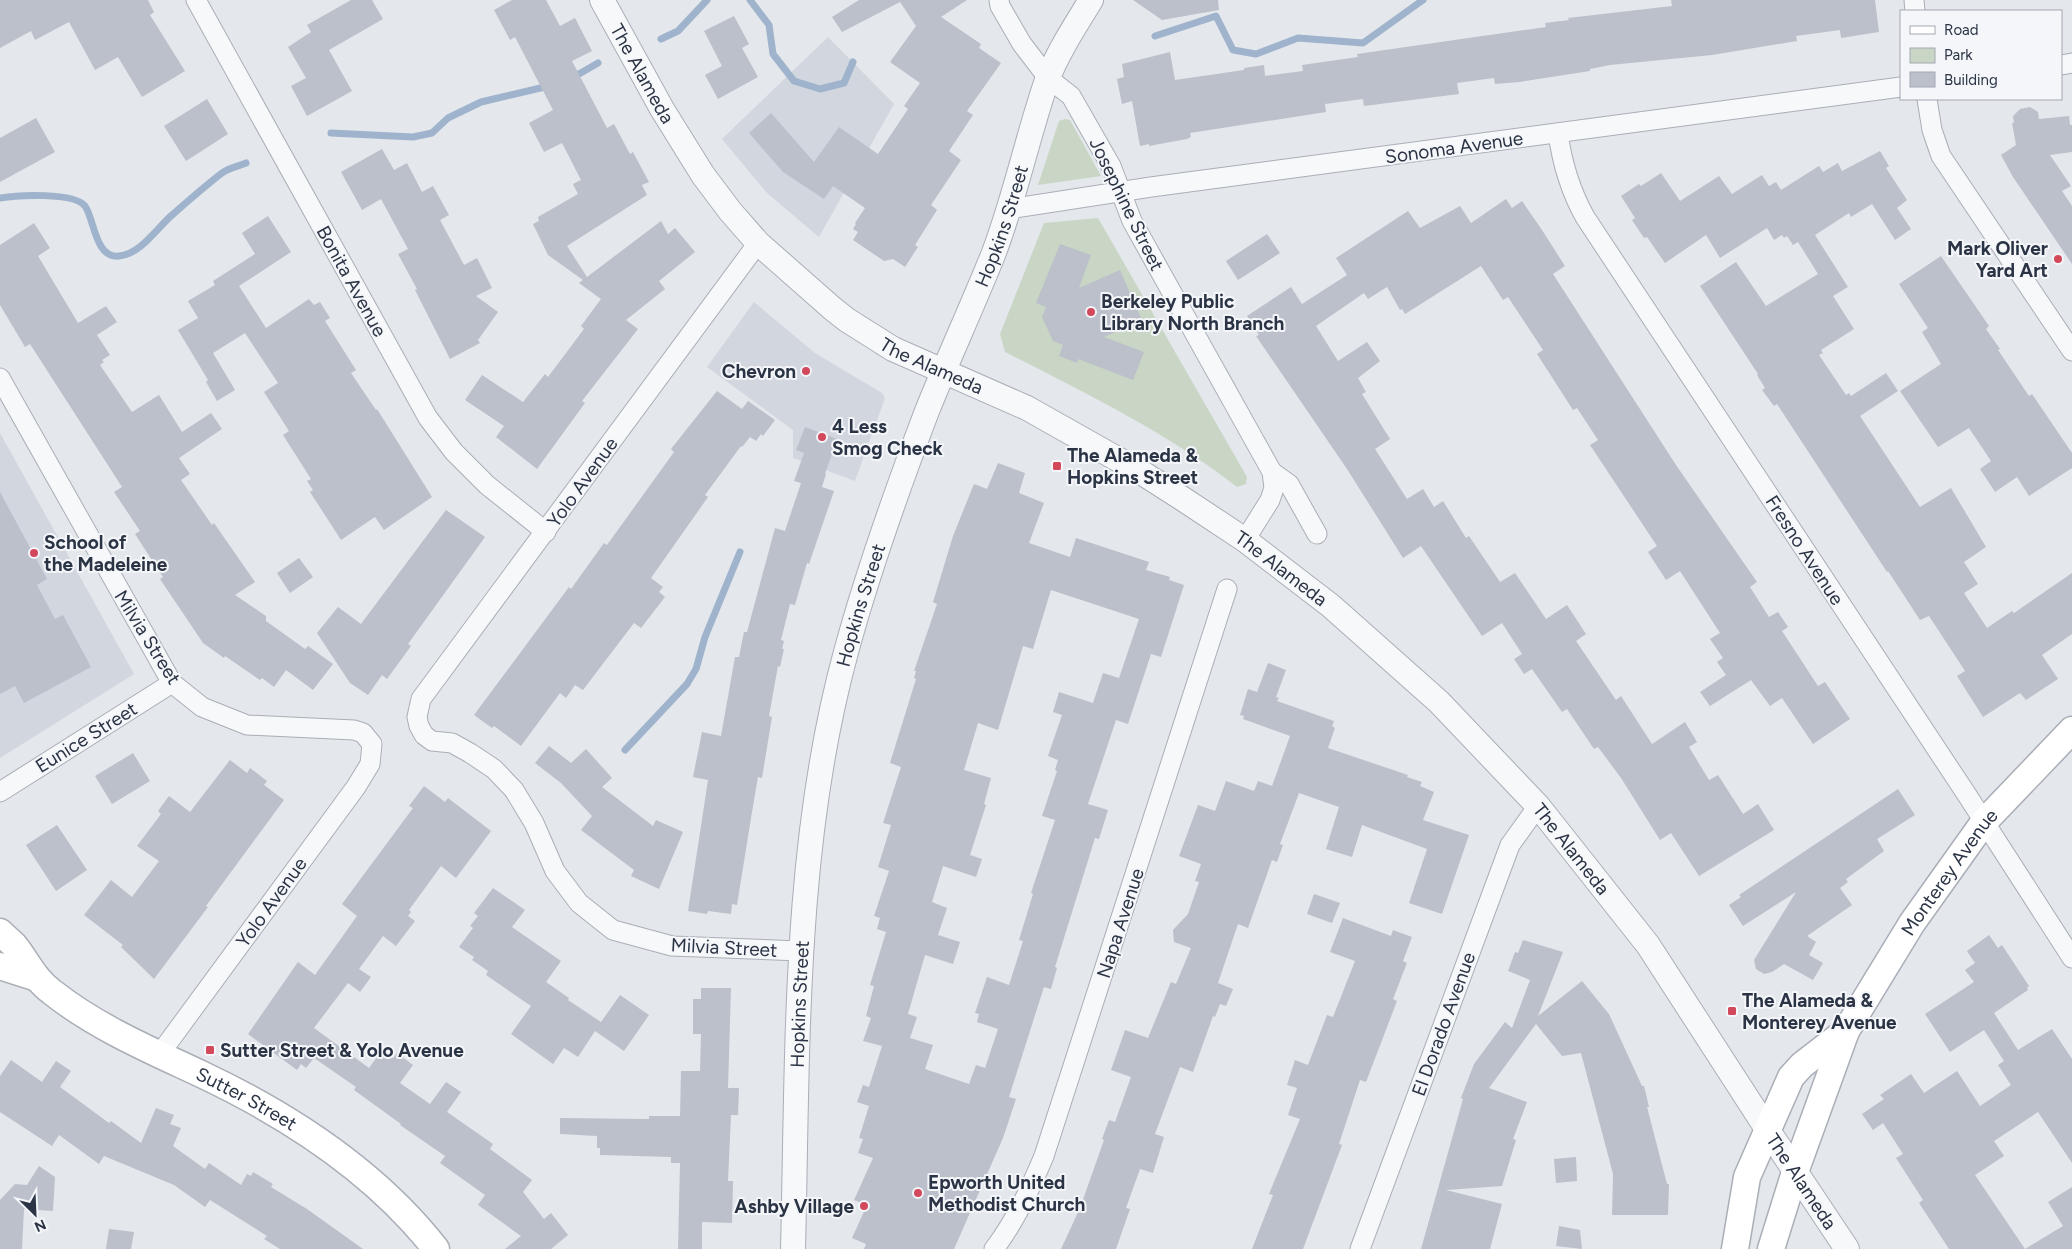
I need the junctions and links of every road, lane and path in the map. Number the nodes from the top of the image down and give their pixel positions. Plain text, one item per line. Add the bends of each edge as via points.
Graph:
1 (196, 0) edge
2 (999, 0) edge
3 (1091, 0) edge
4 (606, 8) edge
5 (1048, 78) junction
6 (1900, 87) edge
7 (1927, 100) edge
8 (1558, 133) junction
9 (1121, 192) junction
10 (1008, 210) junction
11 (758, 243) junction
12 (2072, 351) edge
13 (944, 371) junction
14 (0, 378) edge
15 (1272, 472) junction
16 (546, 532) junction
17 (1317, 534) dead end
18 (1245, 540) junction
19 (1228, 589) dead end
20 (172, 683) junction
21 (419, 726) joint
22 (2072, 730) edge
23 (372, 744) joint
24 (0, 792) edge
25 (1538, 806) junction
26 (1984, 822) junction
27 (0, 932) edge
28 (800, 951) junction
29 (2072, 958) edge
30 (0, 966) edge
31 (37, 978) junction
32 (1846, 1031) junction
33 (159, 1055) junction
34 (1767, 1129) junction
35 (1795, 1172) junction
36 (436, 1249) edge
37 (793, 1249) edge
38 (994, 1249) edge
39 (1360, 1249) edge
40 (1735, 1249) edge
41 (1771, 1249) edge
42 (1847, 1249) edge

1 - 16 street, Bonita Avenue via 428,418 454,452 487,485
2 - 5 street, Josephine Street via 1022,44
3 - 5 street, Hopkins Street
4 - 11 street, The Alameda via 703,175
5 - 9 street, Josephine Street via 1071,96 1111,166
5 - 10 street, Hopkins Street
6 - 8 street, Sonoma Avenue
7 - 12 street via 1941,156
8 - 9 street, Sonoma Avenue
8 - 26 street, Fresno Avenue via 1563,166 1585,217
9 - 10 street, Sonoma Avenue
9 - 15 street, Josephine Street via 1132,221
10 - 13 street, Hopkins Street
11 - 13 street, The Alameda via 847,320 893,349
11 - 16 street, Yolo Avenue
13 - 18 street, The Alameda via 1060,425 1144,474
13 - 28 street, Hopkins Street via 872,564 845,654 810,842
14 - 20 street, Milvia Street
15 - 17 street, Josephine Street via 1289,484
15 - 18 street via 1272,494
16 - 21 street, Yolo Avenue via 421,699 417,717
18 - 25 street, The Alameda via 1331,606 1439,702
19 - 38 street, Napa Avenue via 1044,1156 1030,1191
20 - 23 street, Milvia Street via 202,707 247,725 354,730 363,733
20 - 24 street, Eunice Street
21 - 28 street, Milvia Street via 432,740 452,743 494,769 514,790 534,822 555,871 579,903 613,930 672,946
22 - 26 main road, Monterey Avenue
23 - 33 street, Yolo Avenue via 370,764 356,787
25 - 34 street, The Alameda via 1648,945
25 - 39 street, El Dorado Avenue via 1510,845
26 - 29 street, Fresno Avenue
26 - 32 main road, Monterey Avenue via 1912,923
27 - 31 main road, Sutter Street via 14,945
28 - 37 street, Hopkins Street
30 - 31 main road, Sutter Street
31 - 33 main road, Sutter Street via 51,992 86,1015
32 - 34 main road, Monterey Avenue via 1791,1077
32 - 35 main road, Monterey Avenue
33 - 36 main road, Sutter Street via 281,1115 331,1150 390,1198
34 - 35 street, The Alameda
34 - 40 main road, Monterey Avenue via 1748,1177
35 - 41 main road, Monterey Avenue
35 - 42 street, The Alameda

